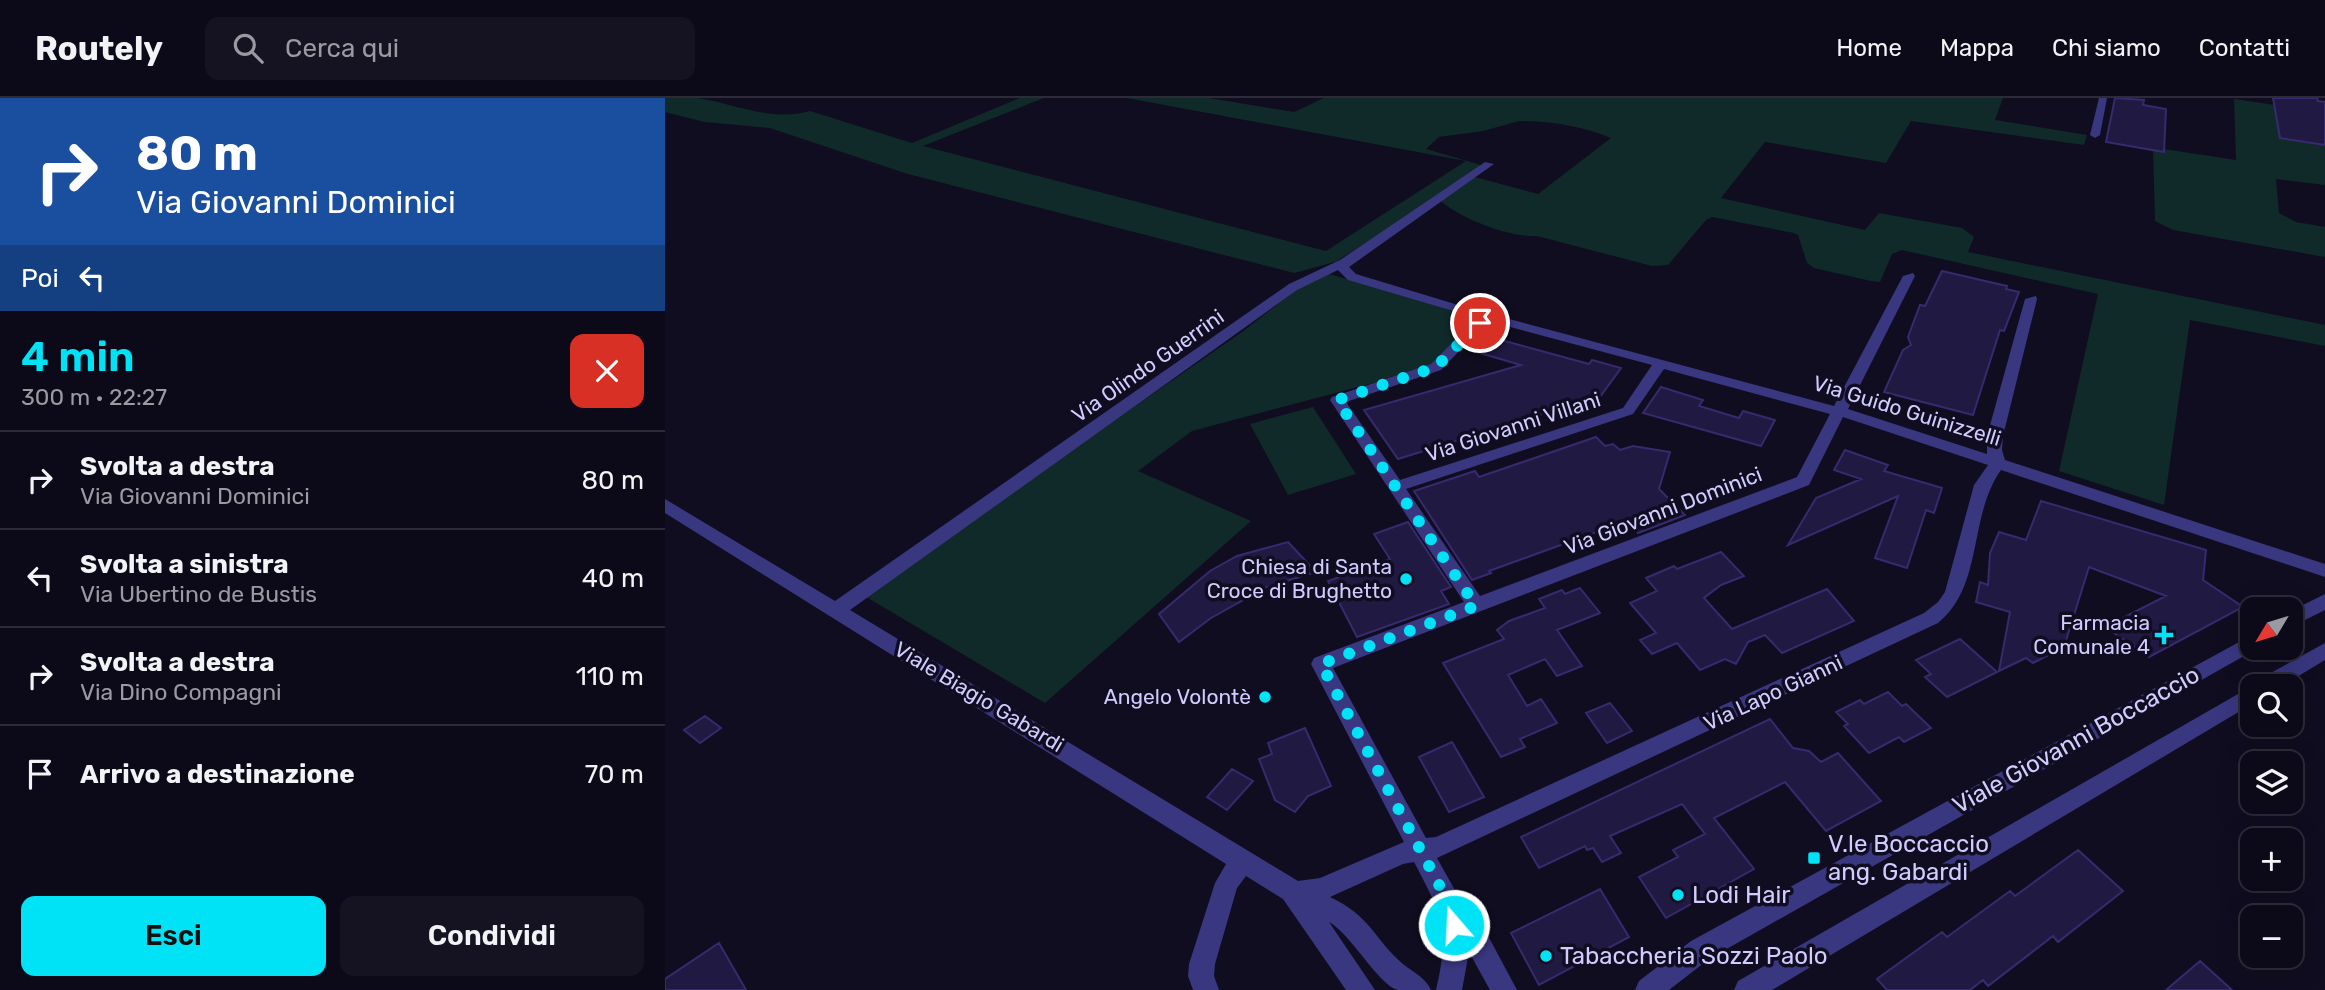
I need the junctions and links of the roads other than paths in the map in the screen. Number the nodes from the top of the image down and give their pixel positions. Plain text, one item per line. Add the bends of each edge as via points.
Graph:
1 (2103, 98) edge
2 (2095, 135) dead end
3 (1489, 164) dead end
4 (1344, 262) junction
5 (1909, 276) dead end
6 (2031, 299) dead end
7 (1486, 316) junction
8 (1661, 363) junction
9 (1839, 411) junction
10 (1999, 463) junction
11 (1395, 488) junction
12 (665, 506) edge
13 (2325, 571) edge
14 (2325, 601) edge
15 (1476, 606) junction
16 (836, 610) junction
17 (2303, 613) edge
18 (2240, 649) edge
19 (2325, 651) edge
20 (2286, 674) edge
21 (2240, 701) edge
22 (1419, 850) junction
23 (1242, 861) junction
24 (1295, 892) junction
25 (1452, 909) junction
26 (1206, 990) edge
27 (1362, 990) edge
28 (1418, 990) edge
29 (1449, 990) edge
30 (1504, 990) edge
31 (1648, 990) edge
32 (1747, 990) edge

1 - 2 street
3 - 4 street, Via Olindo Guerrini
4 - 7 street, Via Guido Guinizzelli via 1344,271 1352,277
4 - 16 street, Via Olindo Guerrini via 1293,287
5 - 9 street, Via Giovanni Dominici
6 - 10 street via 1995,436
7 - 8 street, Via Guido Guinizzelli
7 - 11 street via 1436,367 1337,400
8 - 9 street, Via Guido Guinizzelli
8 - 11 street, Via Giovanni Villani via 1628,411
9 - 10 street, Via Guido Guinizzelli
9 - 15 street, Via Giovanni Dominici via 1801,482
10 - 13 street, Via Guido Guinizzelli
10 - 22 street, Via Lapo Gianni via 1980,491 1954,593 1931,618 1438,847
11 - 15 street
12 - 16 street, Viale Biagio Gabardi
14 - 17 street
15 - 22 street, Via Giovanni Dominici via 1321,664
16 - 23 street, Viale Biagio Gabardi
18 - 31 street, Viale Giovanni Boccaccio via 1700,950
19 - 20 street
21 - 32 street, Viale Giovanni Boccaccio
22 - 24 street, Via Lapo Gianni via 1401,853 1321,889
22 - 25 street
23 - 24 street, Viale Biagio Gabardi
23 - 26 street via 1227,883 1202,964
24 - 27 street, Viale Biagio Gabardi
24 - 28 street, Viale Biagio Gabardi via 1348,920 1393,972
25 - 29 street via 1457,956
25 - 30 street

